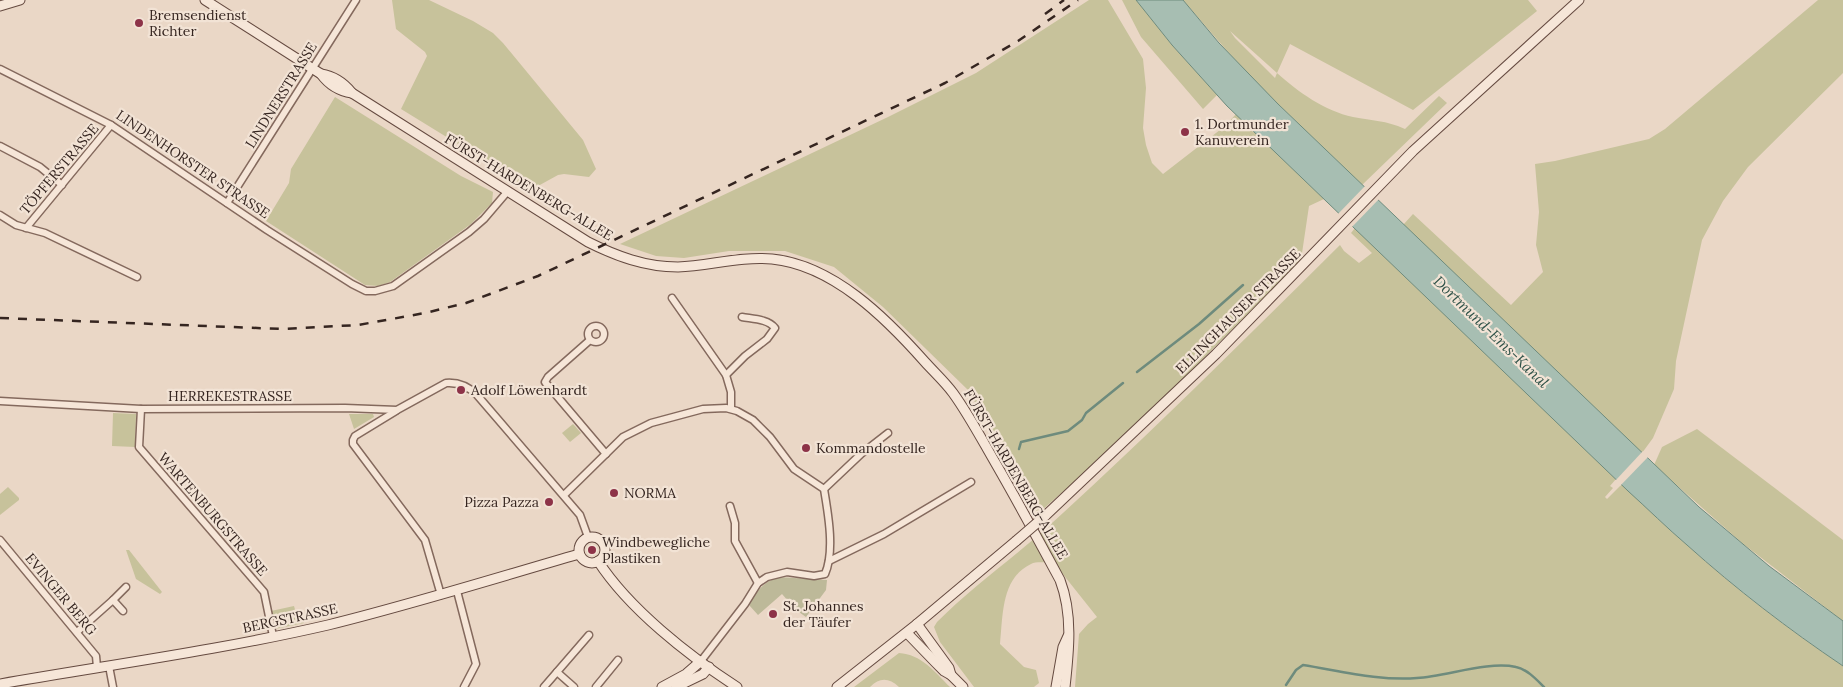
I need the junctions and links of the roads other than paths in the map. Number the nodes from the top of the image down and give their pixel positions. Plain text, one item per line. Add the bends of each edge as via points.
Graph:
1 (20, 0) edge
2 (205, 0) edge
3 (356, 0) edge
4 (1579, 0) edge
5 (0, 6) edge
6 (0, 69) edge
7 (313, 69) junction
8 (111, 126) junction
9 (0, 146) edge
10 (62, 185) junction
11 (508, 191) junction
12 (228, 203) junction
13 (0, 214) edge
14 (26, 228) junction
15 (137, 277) dead end
16 (672, 298) dead end
17 (742, 317) dead end
18 (590, 340) dead end
19 (726, 375) junction
20 (0, 401) edge
21 (731, 408) junction
22 (141, 409) junction
23 (397, 410) junction
24 (888, 433) dead end
25 (606, 454) junction
26 (971, 482) dead end
27 (824, 489) junction
28 (564, 494) junction
29 (730, 506) dead end
30 (588, 537) junction
31 (1, 543) edge
32 (579, 554) junction
33 (598, 561) junction
34 (829, 561) junction
35 (758, 583) junction
36 (126, 587) dead end
37 (457, 591) junction
38 (442, 595) junction
39 (113, 600) junction
40 (123, 611) dead end
41 (917, 624) junction
42 (77, 632) junction
43 (907, 632) junction
44 (589, 635) dead end
45 (274, 636) junction
46 (1068, 636) junction
47 (618, 660) dead end
48 (701, 661) junction
49 (109, 666) junction
50 (97, 667) junction
51 (709, 667) junction
52 (557, 672) junction
53 (951, 674) junction
54 (0, 684) edge
55 (113, 687) edge
56 (464, 687) edge
57 (544, 687) edge
58 (574, 687) edge
59 (596, 687) edge
60 (662, 687) edge
61 (676, 687) edge
62 (737, 687) edge
63 (837, 687) edge
64 (962, 687) edge
65 (1056, 687) edge
66 (1065, 687) edge

1 - 5 street
2 - 7 street, FÜRST-HARDENBERG-ALLEE
3 - 7 street, LINDNERSTRASSE
4 - 41 street, ELLINGHAUSER STRASSE, bridge via 1413,150 1162,406 1045,516
6 - 8 street, LINDENHORSTER STRASSE
7 - 11 street, FÜRST-HARDENBERG-ALLEE via 346,85 352,93
7 - 12 street, LINDNERSTRASSE
8 - 10 street, TÖPFERSTRASSE
8 - 12 street, LINDENHORSTER STRASSE
9 - 10 street via 40,168
10 - 14 street, TÖPFERSTRASSE
11 - 12 street, LINDENHORSTER STRASSE via 469,232 382,291 366,291 352,284
11 - 46 street, FÜRST-HARDENBERG-ALLEE via 588,242 630,260 678,267 773,259 804,266 842,285 913,348 952,391 975,426 1060,580 1069,616
13 - 14 street, TÖPFERSTRASSE
14 - 15 street, TÖPFERSTRASSE via 44,233
16 - 19 street
17 - 19 street via 765,321 775,328 768,339
18 - 25 street via 545,382
19 - 21 street
20 - 22 street, HERREKESTRASSE
21 - 25 street via 703,409 651,423 623,437
21 - 27 street via 757,424 794,469
22 - 23 street, HERREKESTRASSE
22 - 45 street, WARTENBURGSTRASSE via 139,447 264,592
23 - 28 street via 446,383 468,386
23 - 38 street via 355,436 353,444 425,540
24 - 27 street
25 - 28 street
26 - 34 street via 884,534
27 - 34 street
28 - 30 street via 580,515
29 - 35 street via 735,523 735,541
30 - 32 street via 581,542
30 - 33 street via 603,543 605,551
31 - 42 street, EVINGER BERG
32 - 33 street via 587,562
32 - 37 street, BERGSTRASSE
33 - 48 street via 650,620
34 - 35 street via 825,574 814,576 787,572
35 - 48 street
36 - 39 street
37 - 38 street, BERGSTRASSE
37 - 56 street via 476,664
38 - 45 street, BERGSTRASSE
39 - 40 street
39 - 42 street
41 - 43 street, ELLINGHAUSER STRASSE
41 - 53 street
42 - 50 street, EVINGER BERG via 96,656
43 - 53 street via 936,664
43 - 63 street, ELLINGHAUSER STRASSE
44 - 52 street
45 - 49 street, BERGSTRASSE
46 - 65 street, FÜRST-HARDENBERG-ALLEE via 1062,647
46 - 66 street, FÜRST-HARDENBERG-ALLEE via 1070,647
47 - 59 street
48 - 51 street
48 - 60 street
49 - 50 street, BERGSTRASSE
49 - 55 street
50 - 54 street, BERGSTRASSE
51 - 61 street via 703,674
51 - 62 street
52 - 57 street
52 - 58 street
53 - 64 street

